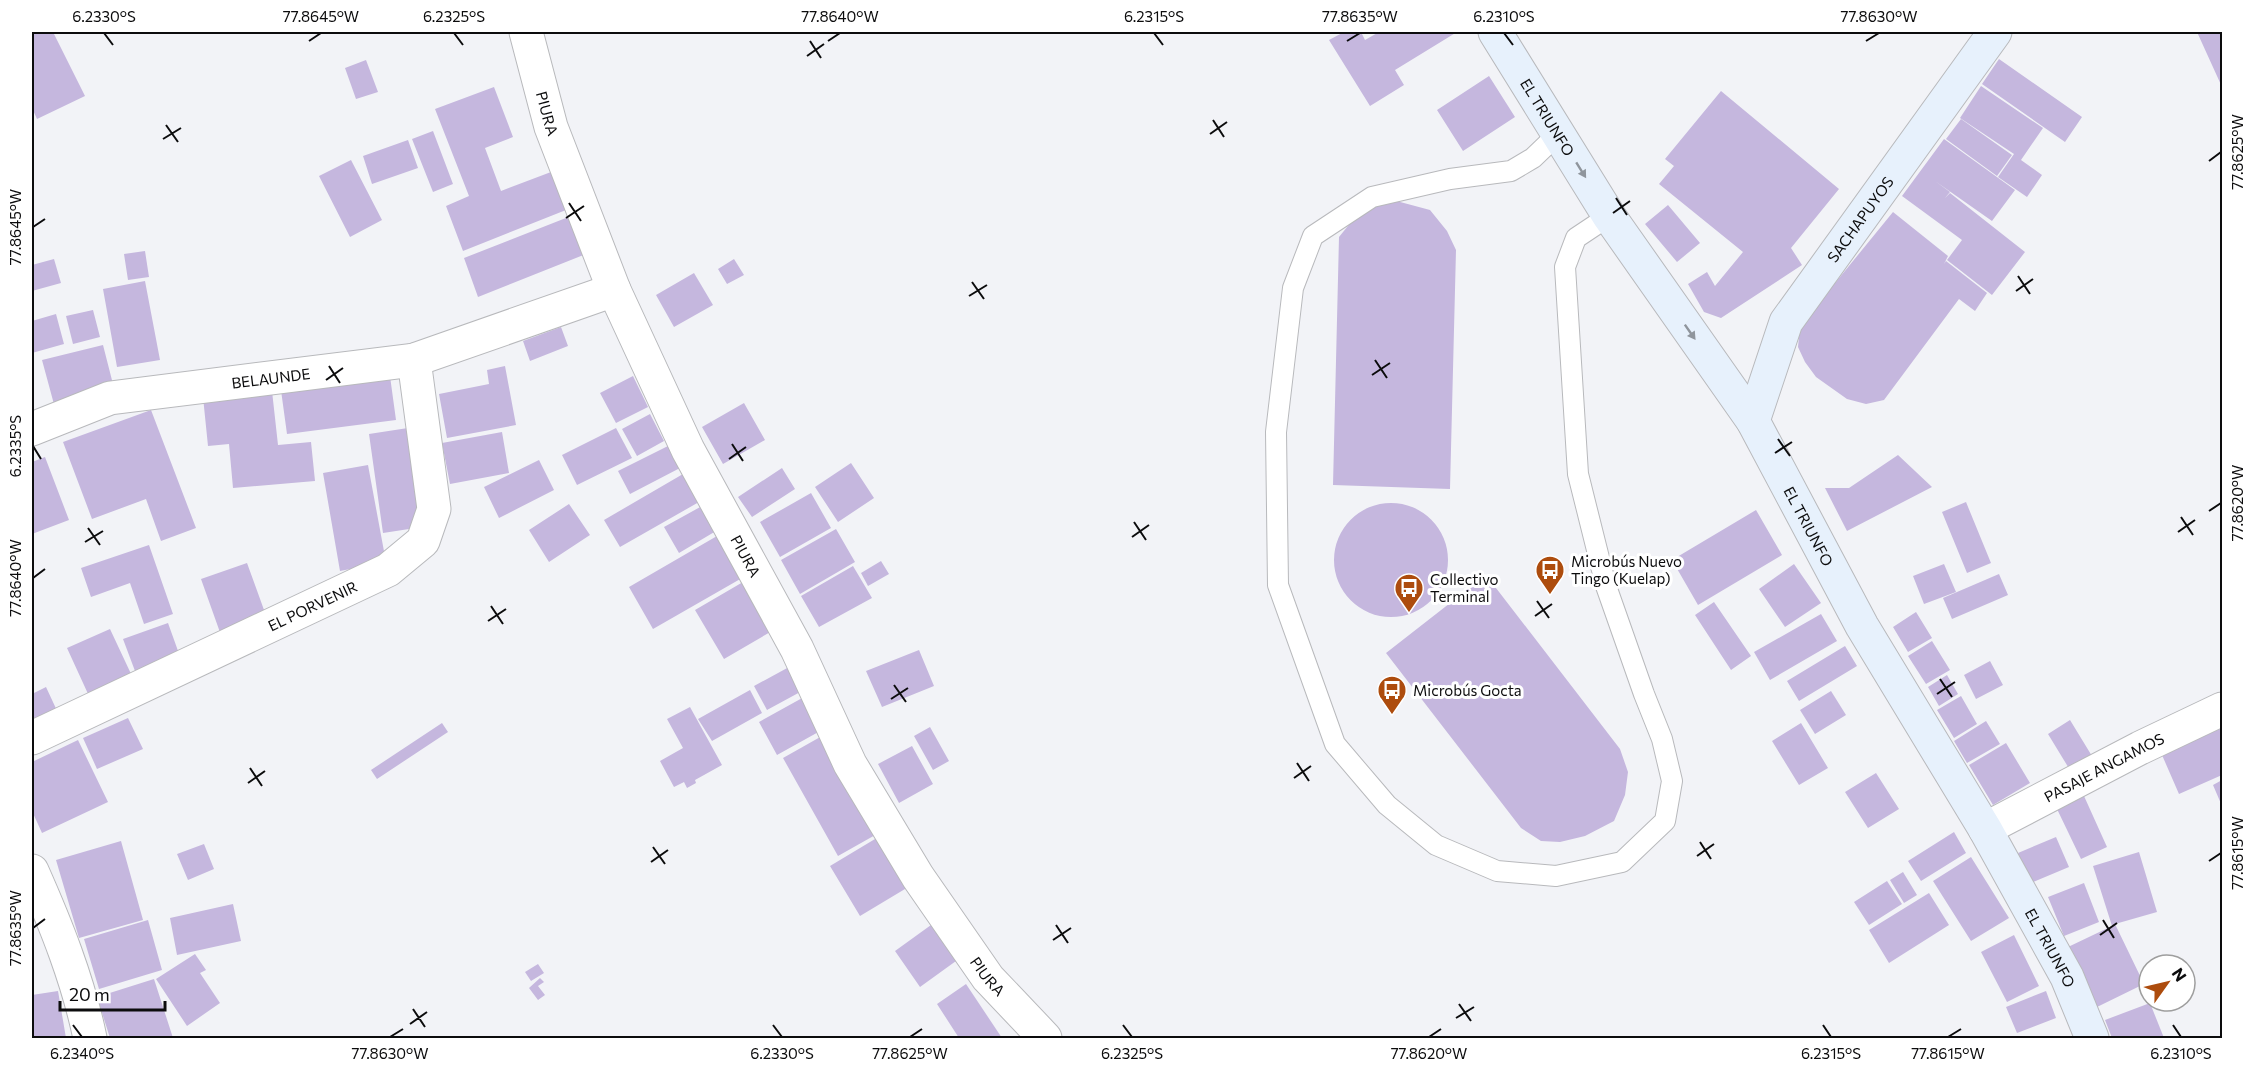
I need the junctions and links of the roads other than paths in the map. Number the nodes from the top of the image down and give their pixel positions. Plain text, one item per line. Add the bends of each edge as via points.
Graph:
1 (526, 32) edge
2 (1495, 32) edge
3 (1995, 32) edge
4 (1558, 134) junction
5 (1609, 216) junction
6 (614, 290) junction
7 (414, 360) junction
8 (1753, 421) junction
9 (32, 429) edge
10 (2223, 709) edge
11 (32, 738) edge
12 (1985, 829) junction
13 (32, 871) edge
14 (90, 1038) edge
15 (1045, 1038) edge
16 (2092, 1038) edge

1 - 6 street, PIURA via 551,127
2 - 4 main road, EL TRIUNFO
3 - 8 main road, SACHAPUYOS via 1786,322
4 -> 5 main road, EL TRIUNFO
4 - 5 lane via 1533,159 1511,171 1372,196 1313,236 1293,288 1276,432 1278,585 1335,744 1387,805 1436,845 1497,871 1556,876 1622,862 1665,821 1672,782 1662,739 1606,586 1578,474 1565,267 1576,238
5 -> 8 main road, EL TRIUNFO
6 - 7 street, BELAUNDE
6 - 15 street, PIURA via 688,450 797,649 850,764 918,877 988,978
7 - 9 street, BELAUNDE via 110,398
7 - 11 street, EL PORVENIR via 434,509 423,541 388,570
8 - 12 main road, EL TRIUNFO via 1862,626
10 - 12 street, PASAJE ANGAMOS
12 - 16 main road, EL TRIUNFO via 2067,977
13 - 14 street via 57,930

